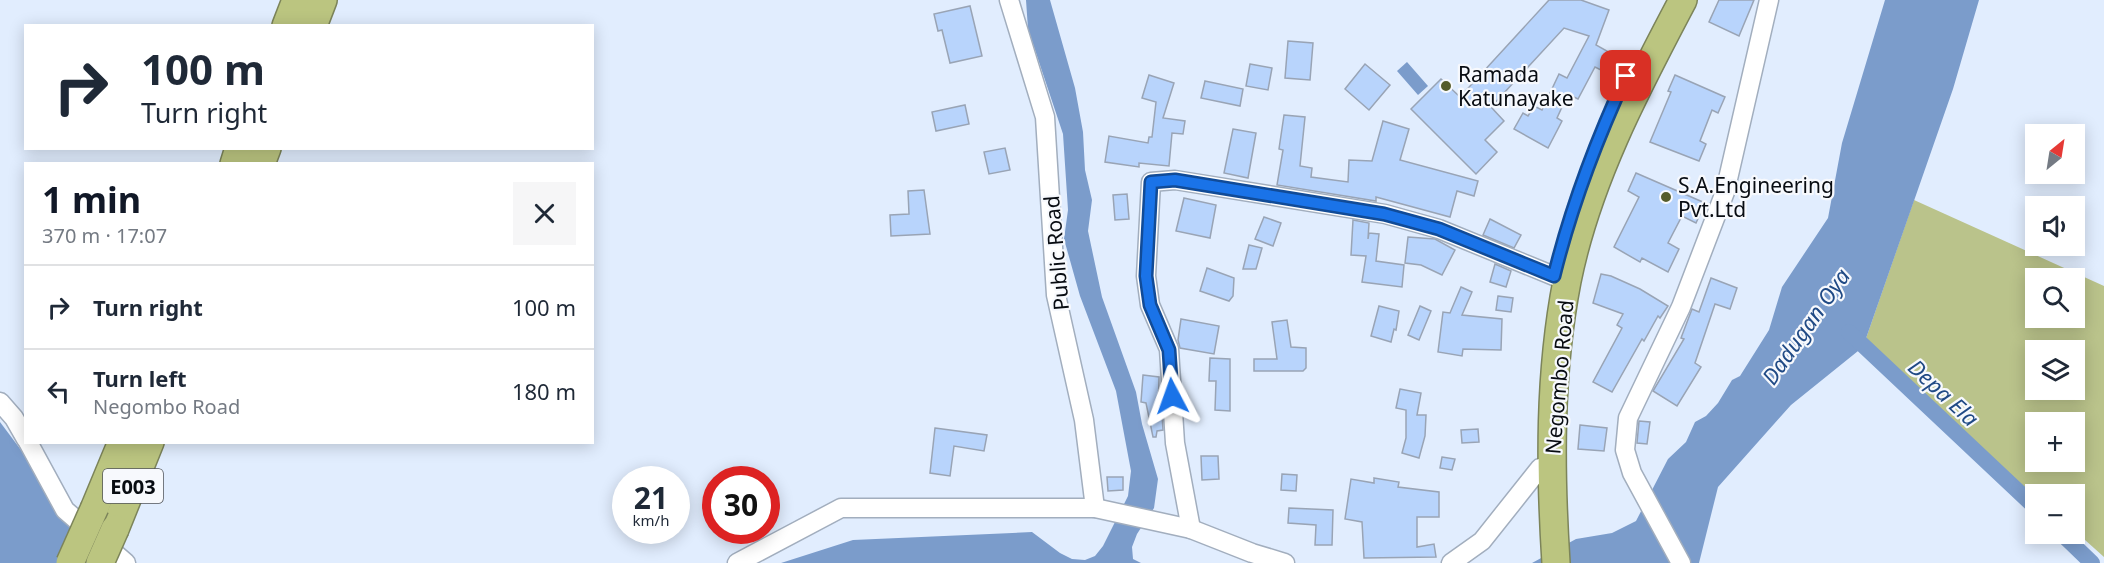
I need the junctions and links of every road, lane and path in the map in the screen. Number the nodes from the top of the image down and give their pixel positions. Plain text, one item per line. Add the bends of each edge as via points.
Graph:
1 (296, 0) edge
2 (323, 0) edge
3 (1009, 0) edge
4 (1667, 0) edge
5 (1683, 0) edge
6 (1769, 0) edge
7 (287, 24) edge
8 (314, 24) edge
9 (1554, 276) junction
10 (0, 402) edge
11 (24, 436) edge
12 (29, 444) edge
13 (121, 444) edge
14 (149, 444) edge
15 (1540, 468) junction
16 (1103, 510) junction
17 (1547, 514) junction
18 (1191, 529) junction
19 (70, 563) edge
20 (100, 563) edge
21 (126, 563) edge
22 (738, 563) edge
23 (1285, 563) edge
24 (1451, 563) edge
25 (1544, 563) edge
26 (1556, 563) edge
27 (1681, 563) edge

1 - 7 highway
2 - 8 highway
3 - 16 street, Public Road via 1045,117 1056,295
4 - 9 highway, Negombo Road via 1600,132
5 - 17 highway, Negombo Road via 1614,138 1567,280 1551,426
6 - 27 street via 1725,192 1680,307 1628,418 1625,450 1632,473
9 - 15 highway, Negombo Road via 1543,352
9 - 18 street via 1439,229 1384,214 1175,180 1151,182 1146,276 1150,305 1169,350 1175,443
10 - 11 street
12 - 21 street via 65,510
13 - 19 highway, E003, bridge
14 - 20 highway, E003, bridge
15 - 17 highway, Negombo Road
15 - 24 street via 1482,541
16 - 18 street
16 - 22 street via 841,508
17 - 25 highway, Negombo Road
17 - 26 highway, Negombo Road
18 - 23 street

